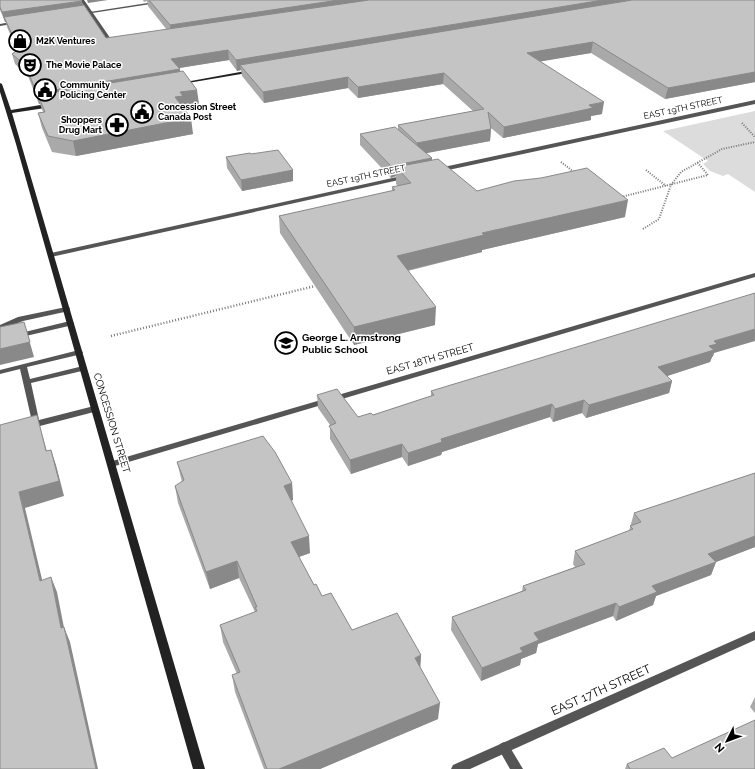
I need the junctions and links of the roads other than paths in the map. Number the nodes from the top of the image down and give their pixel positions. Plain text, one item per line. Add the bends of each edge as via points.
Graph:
1 (82, 0) edge
2 (175, 0) edge
3 (90, 12) junction
4 (75, 14) edge
5 (23, 21) edge
6 (0, 25) edge
7 (118, 45) edge
8 (256, 70) edge
9 (0, 84) edge
10 (178, 84) edge
11 (755, 102) edge
12 (54, 104) edge
13 (9, 112) junction
14 (434, 171) edge
15 (410, 176) edge
16 (51, 255) junction
17 (755, 275) edge
18 (66, 309) junction
19 (70, 323) junction
20 (0, 328) edge
21 (0, 340) edge
22 (79, 352) junction
23 (23, 366) junction
24 (83, 368) junction
25 (0, 372) edge
26 (27, 382) junction
27 (94, 409) junction
28 (112, 464) junction
29 (755, 635) edge
30 (504, 748) junction
31 (199, 769) edge
32 (456, 769) edge
33 (517, 769) edge

1 - 3 street
2 - 3 street
3 - 4 street
3 - 7 street via 112,45
5 - 6 street
8 - 10 main road
9 - 13 main road, CONCESSION STREET
11 - 14 street, EAST 19TH STREET
12 - 13 main road
13 - 16 main road, CONCESSION STREET
15 - 16 street, EAST 19TH STREET
16 - 18 main road, CONCESSION STREET
17 - 28 street, EAST 18TH STREET
18 - 19 main road, CONCESSION STREET
18 - 20 street via 21,319
19 - 21 street
19 - 22 main road, CONCESSION STREET
22 - 23 street
22 - 24 main road, CONCESSION STREET
23 - 25 street
23 - 26 street
24 - 26 street
24 - 27 main road, CONCESSION STREET
26 - 27 street via 32,425
27 - 28 main road, CONCESSION STREET
28 - 31 main road, CONCESSION STREET
29 - 30 street, EAST 17TH STREET
30 - 32 street, EAST 17TH STREET
30 - 33 street

